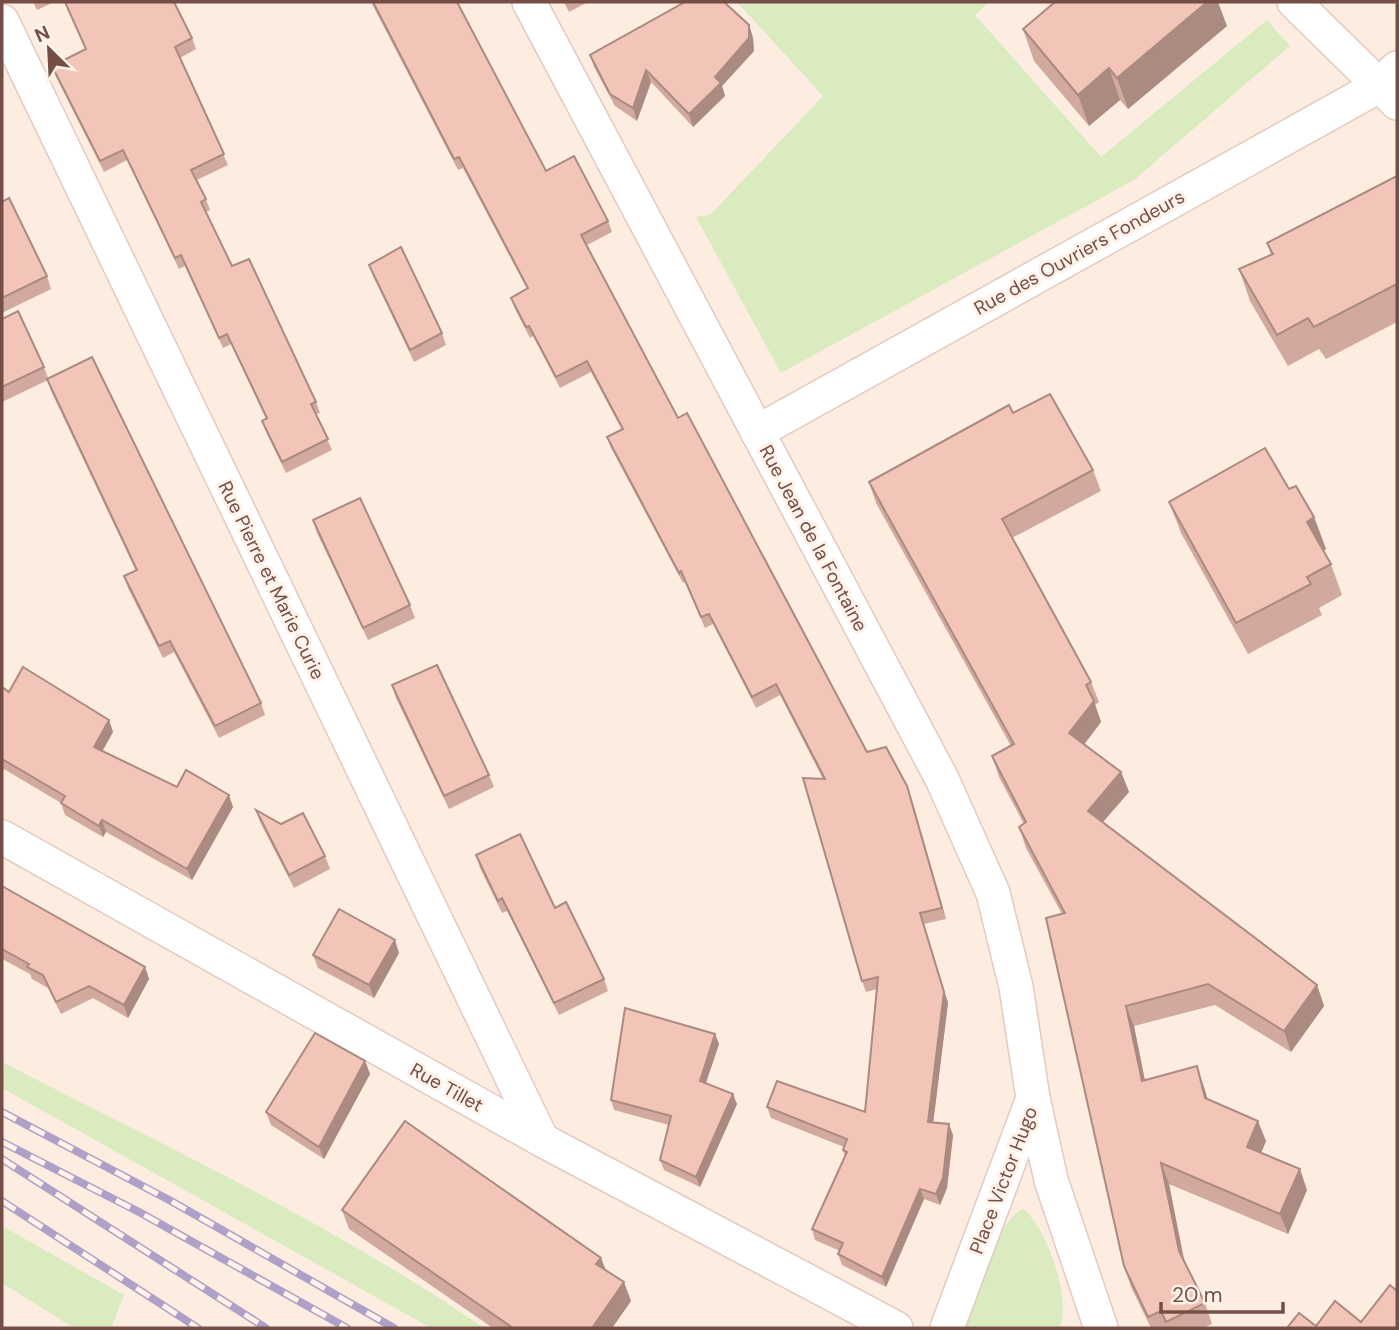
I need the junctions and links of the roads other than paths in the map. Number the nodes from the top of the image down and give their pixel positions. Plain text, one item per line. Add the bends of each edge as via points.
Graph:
1 (529, 2) edge
2 (1294, 2) edge
3 (2, 21) edge
4 (1391, 86) edge
5 (757, 432) junction
6 (2, 837) edge
7 (1033, 1098) junction
8 (542, 1140) junction
9 (896, 1328) edge
10 (947, 1328) edge
11 (1101, 1328) edge

1 - 5 street, Rue Jean de la Fontaine
2 - 4 street
3 - 8 street, Rue Pierre et Marie Curie
4 - 5 street, Rue des Ouvriers Fondeurs
5 - 7 street, Rue Jean de la Fontaine via 959,813 993,893 1016,987
6 - 8 street, Rue Tillet
7 - 10 street, Place Victor Hugo
7 - 11 street, Place Victor Hugo via 1051,1180
8 - 9 street, Rue Tillet

